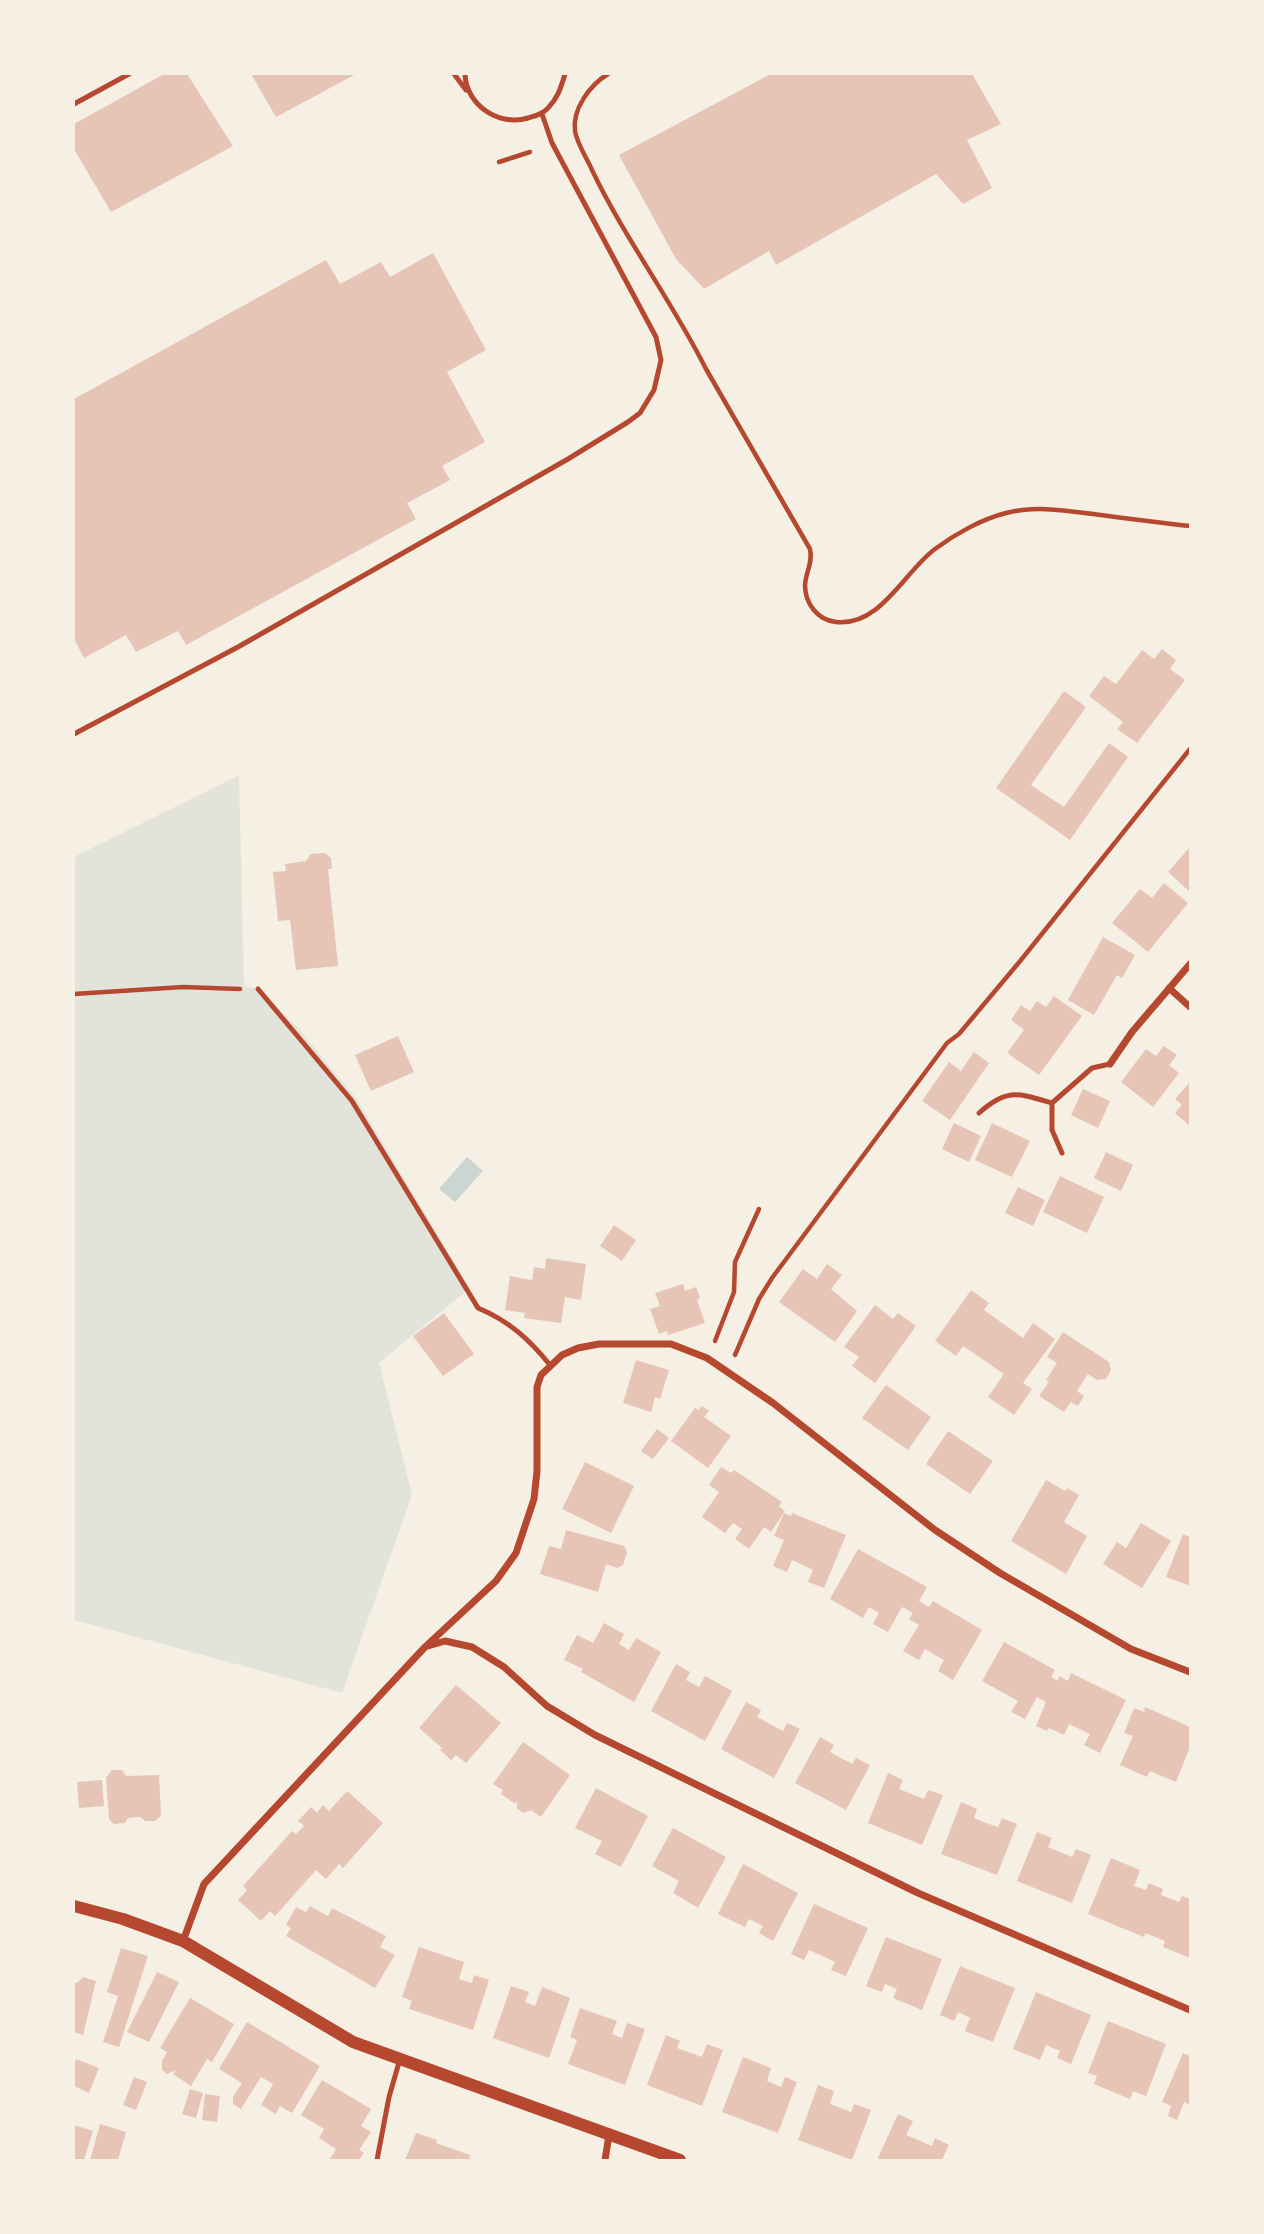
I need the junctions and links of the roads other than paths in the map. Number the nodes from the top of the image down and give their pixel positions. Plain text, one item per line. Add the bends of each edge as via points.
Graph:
1 (129, 74) edge
2 (454, 74) edge
3 (465, 74) edge
4 (565, 74) edge
5 (470, 95) junction
6 (74, 104) edge
7 (542, 114) junction
8 (74, 734) edge
9 (1191, 964) edge
10 (1169, 988) junction
11 (258, 989) road end
12 (1191, 1007) edge
13 (1110, 1064) joint
14 (1052, 1103) junction
15 (979, 1113) dead end
16 (1062, 1153) dead end
17 (550, 1364) junction
18 (425, 1647) junction
19 (1191, 1672) edge
20 (74, 1906) edge
21 (183, 1941) junction
22 (1191, 2010) edge
23 (400, 2059) junction
24 (609, 2135) junction
25 (377, 2161) edge
26 (605, 2161) edge
27 (680, 2161) edge

1 - 6 lane
2 - 5 lane
3 - 5 lane
4 - 7 lane via 558,96
5 - 7 lane via 487,113 502,120
7 - 8 lane via 552,143 656,337 661,360 654,390 640,413 568,459 238,647
9 - 10 street
10 - 12 street
10 - 13 street
11 - 17 lane via 352,1101 478,1308 514,1328
13 - 14 lane via 1092,1069
14 - 15 lane via 1006,1094
14 - 16 lane via 1052,1130
17 - 18 street via 537,1387 534,1499 516,1553 496,1581
17 - 19 street via 570,1352 599,1344 671,1344 707,1358 773,1403 934,1530 1000,1573 1131,1649
18 - 21 street via 204,1884
18 - 22 street via 445,1641 472,1647 504,1667 547,1706 595,1735 918,1893
20 - 21 street
21 - 23 street via 353,2042
23 - 24 street
23 - 25 lane
24 - 26 street
24 - 27 street

